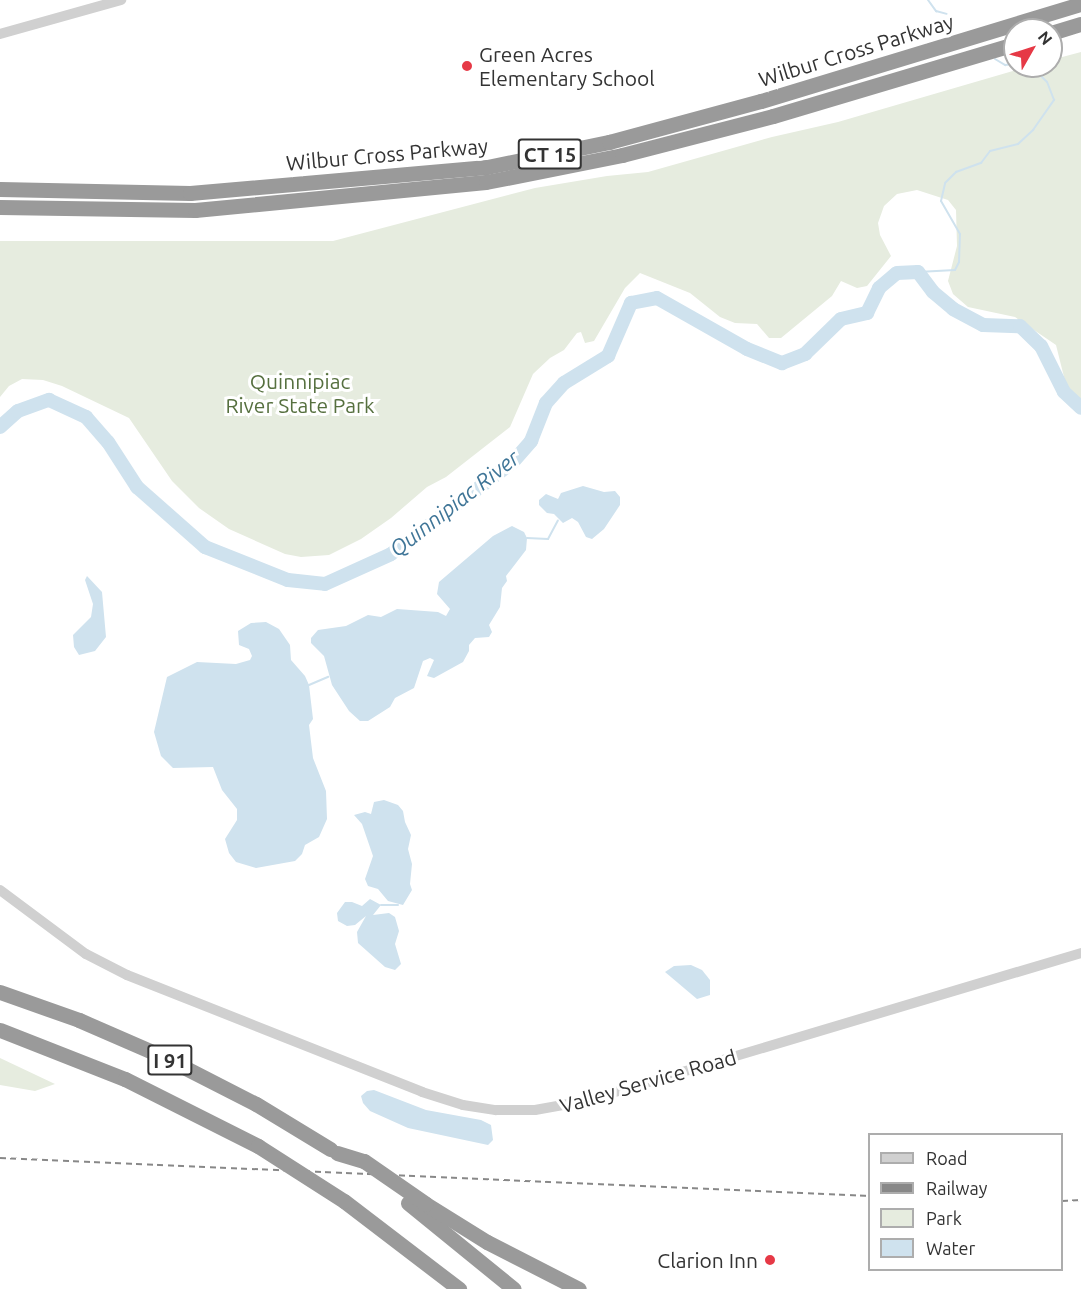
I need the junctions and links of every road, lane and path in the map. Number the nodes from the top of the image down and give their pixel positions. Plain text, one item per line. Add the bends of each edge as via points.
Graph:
1 (120, 0) edge
2 (1081, 4) edge
3 (1081, 24) edge
4 (1063, 29) edge
5 (0, 34) edge
6 (1003, 48) edge
7 (0, 189) edge
8 (0, 207) edge
9 (0, 890) edge
10 (1081, 953) edge
11 (0, 992) edge
12 (0, 1030) edge
13 (334, 1151) junction
14 (459, 1289) edge
15 (514, 1289) edge
16 (579, 1289) edge

1 - 5 street
2 - 7 highway, Wilbur Cross Parkway / CT 15 via 761,101 609,141 487,167 190,193
3 - 4 highway
6 - 8 highway, Wilbur Cross Parkway / CT 15 via 622,155 486,182 195,210
9 - 10 street, Valley Service Road via 86,954 127,975 422,1092 463,1105 503,1110 548,1109 585,1101
11 - 13 highway, I 91 via 164,1057 256,1104
12 - 14 highway, I 91, bridge via 125,1079 258,1146 344,1201
13 - 15 highway, I 91 via 408,1203
13 - 16 highway, bridge via 364,1161 488,1242

